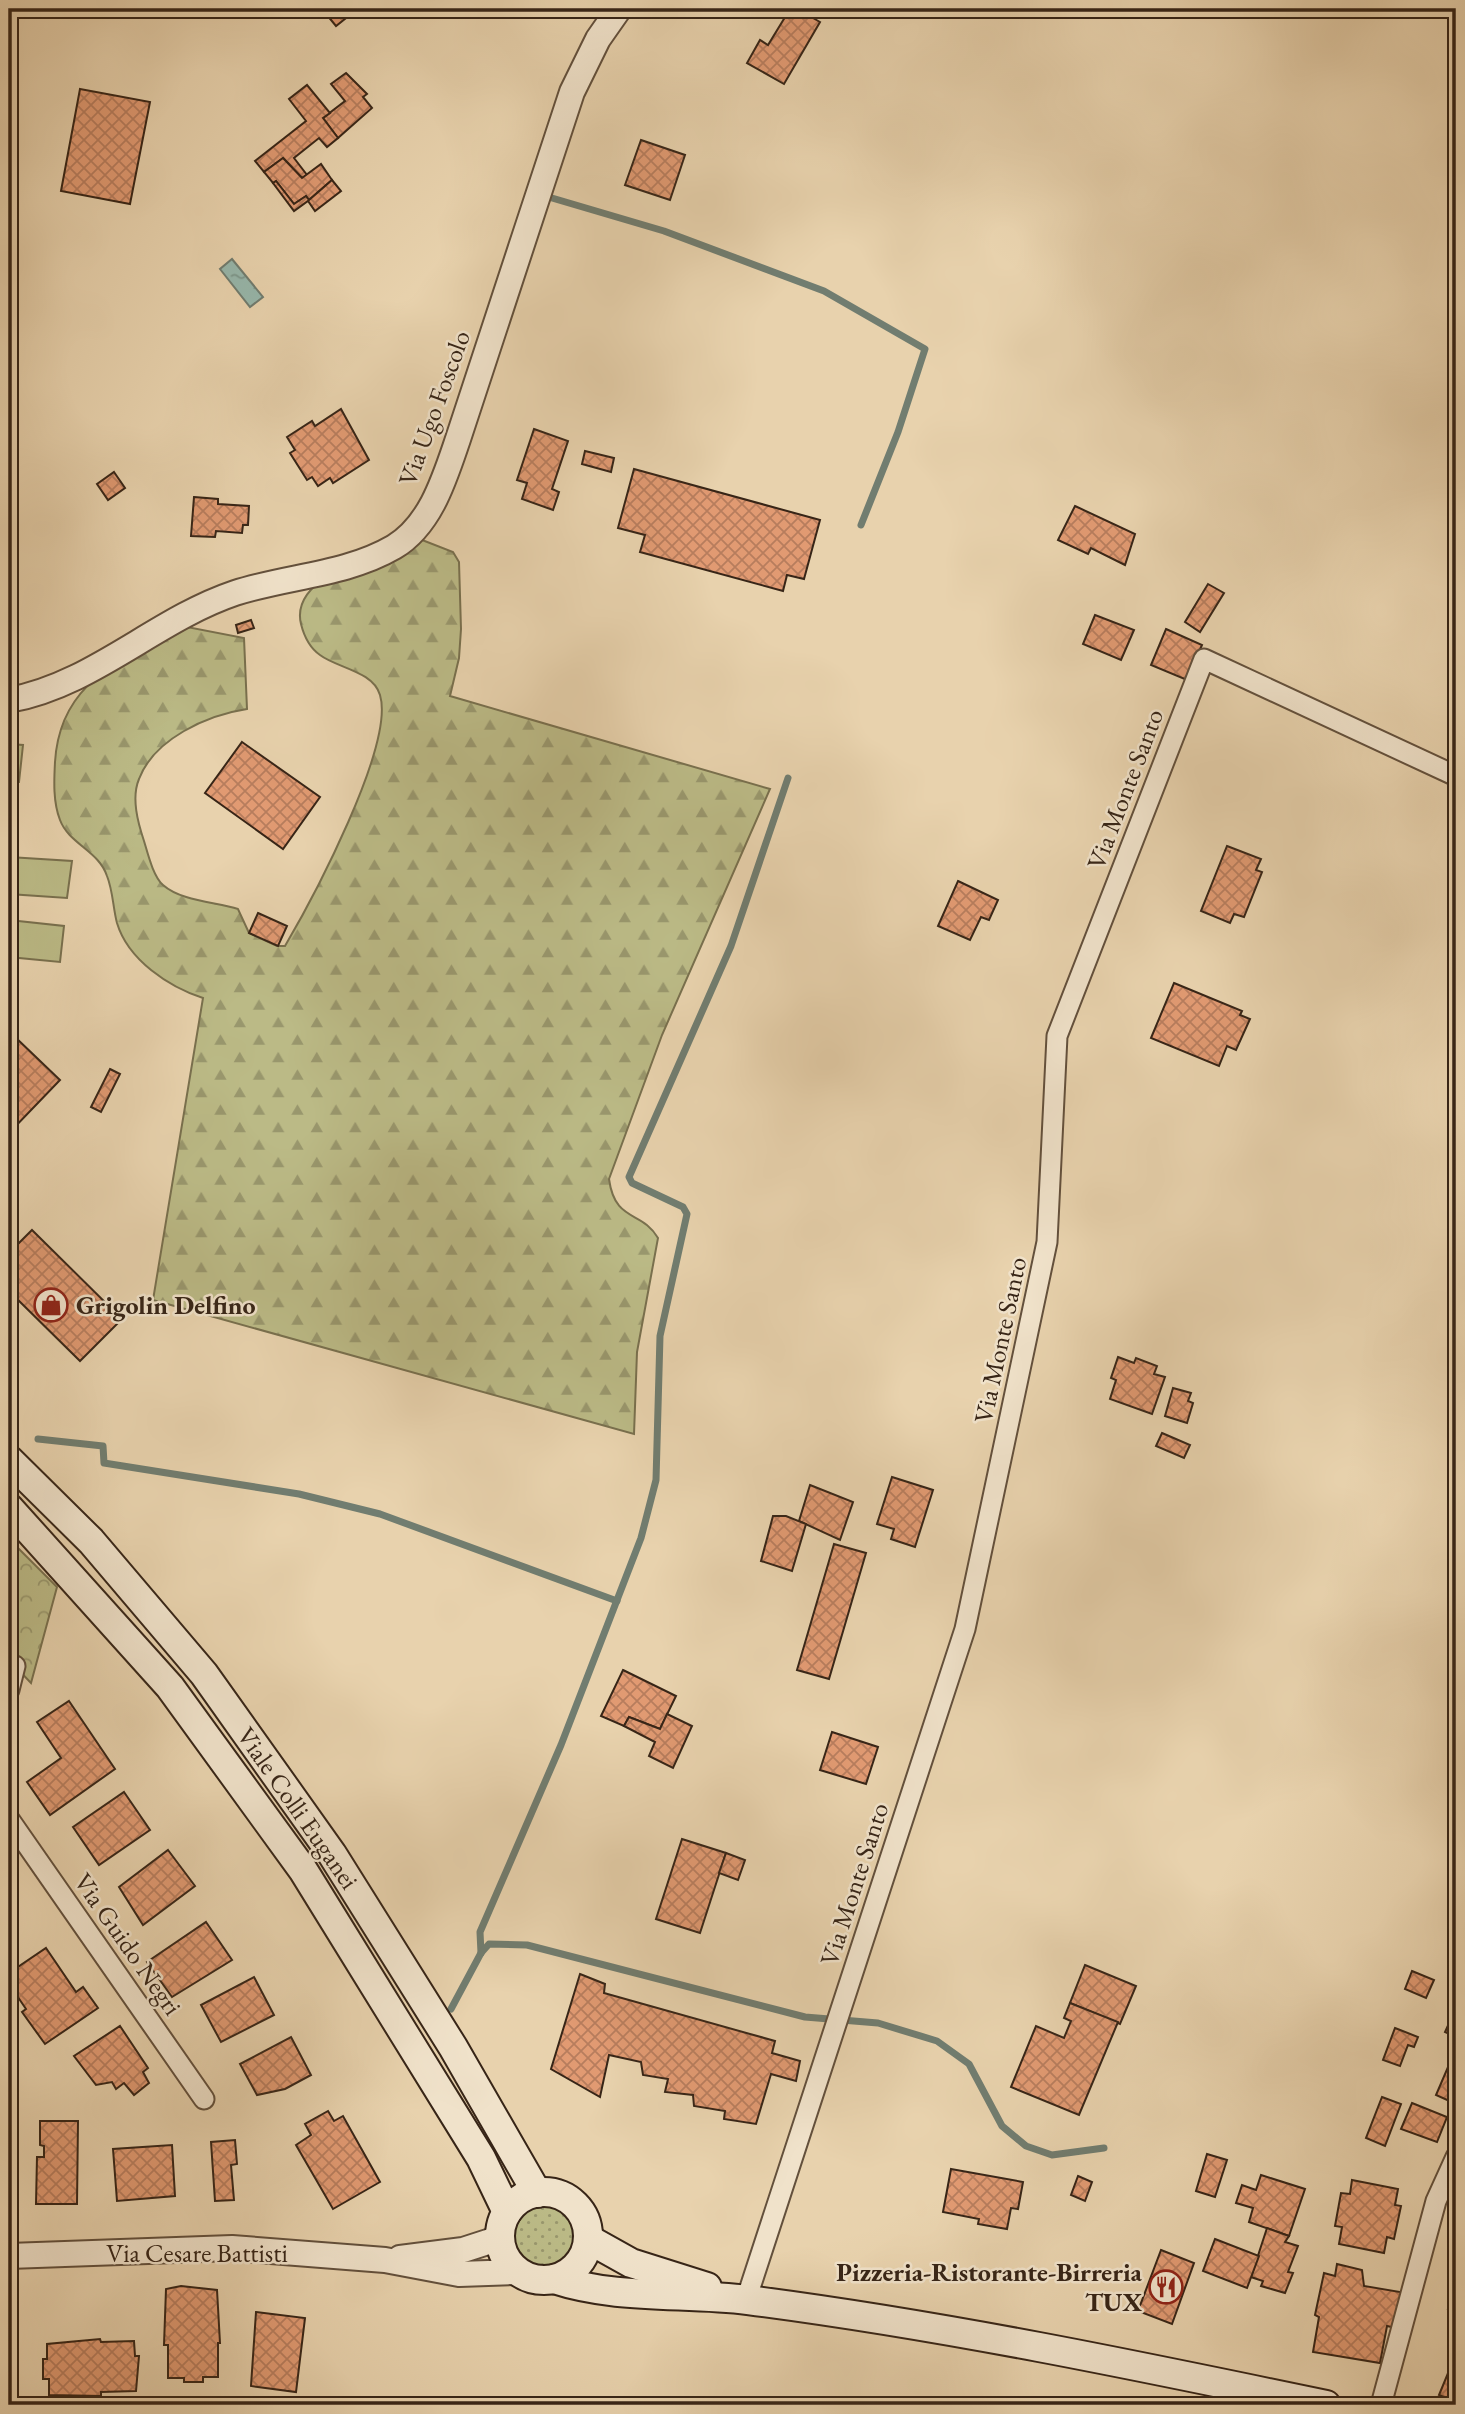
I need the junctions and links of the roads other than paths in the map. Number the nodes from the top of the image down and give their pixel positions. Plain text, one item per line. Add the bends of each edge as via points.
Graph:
1 (619, 9) edge
2 (9, 700) edge
3 (1456, 776) edge
4 (9, 1460) edge
5 (9, 1508) edge
6 (15, 1665) dead end
7 (9, 1690) edge
8 (9, 1819) edge
9 (204, 2099) dead end
10 (1456, 2157) edge
11 (537, 2193) junction
12 (503, 2225) junction
13 (588, 2239) junction
14 (9, 2256) edge
15 (385, 2260) junction
16 (517, 2272) junction
17 (555, 2280) junction
18 (746, 2300) junction
19 (1326, 2405) edge
20 (1381, 2405) edge

1 - 2 street, Via Ugo Foscolo via 598,38 572,92 442,486 422,521 396,547 344,568 235,593 191,611 82,675
3 - 18 street, Via Monte Santo via 1205,659 1057,1035 1047,1242 965,1629
4 - 11 main road, Viale Colli Euganei via 91,1541 204,1674 332,1854 453,2047
5 - 12 main road, Viale Colli Euganei via 170,1687 303,1870 488,2169
6 - 7 street
8 - 9 street, Via Guido Negri
10 - 20 street via 1436,2201
11 - 12 main road, Via Cesare Battisti via 525,2196
11 - 13 main road via 563,2196 574,2204 582,2214
12 - 15 street, Via Cesare Battisti via 463,2249
12 - 16 main road via 505,2257
13 - 17 main road via 578,2265
13 - 18 main road, Via Cesare Battisti via 631,2263
14 - 15 street, Via Cesare Battisti via 232,2248
15 - 16 street, Via Cesare Battisti via 459,2274
16 - 17 main road, Via Cesare Battisti
17 - 18 main road, Via Cesare Battisti via 615,2293
18 - 19 main road, Via Cesare Battisti via 982,2338

